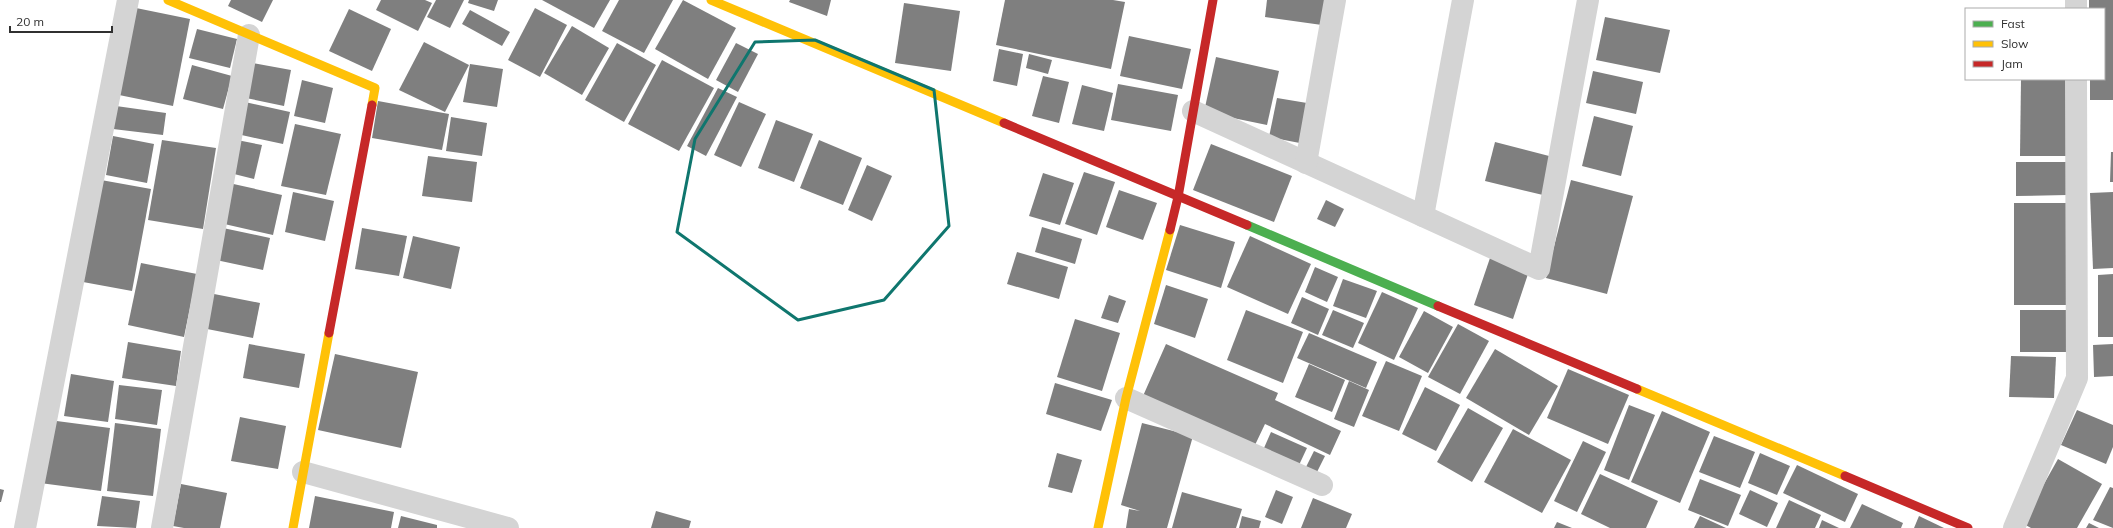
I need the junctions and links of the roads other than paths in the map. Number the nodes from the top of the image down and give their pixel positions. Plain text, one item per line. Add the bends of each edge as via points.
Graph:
1 (128, 0) edge
2 (168, 0) edge
3 (711, 0) edge
4 (1213, 0) edge
5 (1335, 0) edge
6 (1463, 0) edge
7 (1588, 0) edge
8 (249, 35) junction
9 (2076, 80) edge
10 (1193, 111) junction
11 (1306, 163) junction
12 (1178, 197) junction
13 (1423, 216) junction
14 (1126, 398) junction
15 (303, 472) junction
16 (1322, 485) dead end
17 (24, 528) edge
18 (162, 528) edge
19 (292, 528) edge
20 (508, 528) edge
21 (1098, 528) edge
22 (1968, 528) edge
23 (2014, 528) edge

1 - 17 street
2 - 8 street
3 - 12 street
4 - 10 street
5 - 11 street
6 - 13 street
7 - 13 street via 1539,269
8 - 15 street via 375,88
8 - 18 street
9 - 23 street via 2077,378
10 - 11 street
10 - 12 street
11 - 13 street
12 - 14 street
12 - 22 street
14 - 16 street
14 - 21 street
15 - 19 street
15 - 20 street

